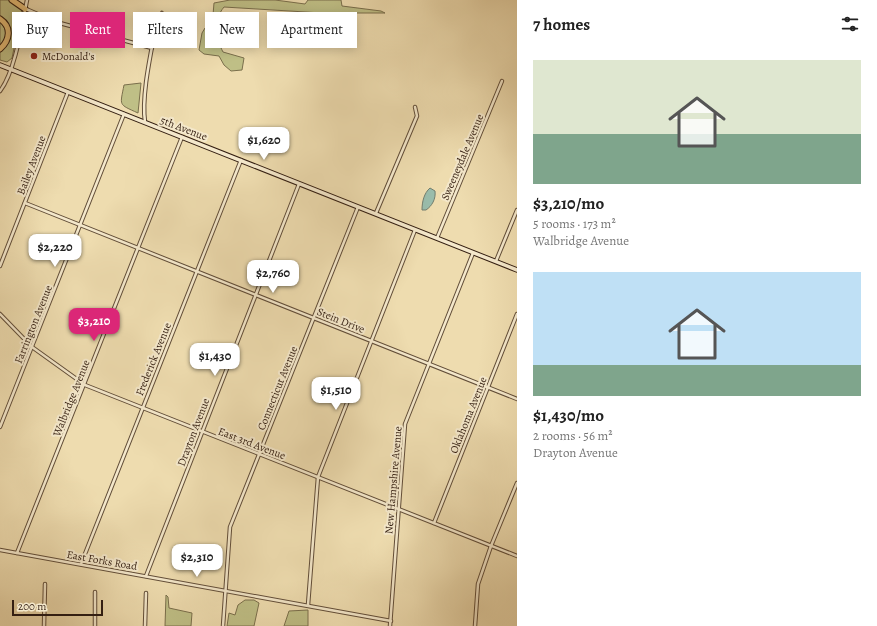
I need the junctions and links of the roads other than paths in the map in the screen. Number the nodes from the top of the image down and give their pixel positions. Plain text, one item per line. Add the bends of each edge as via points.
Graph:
1 (12, 0) edge
2 (27, 0) edge
3 (25, 9) junction
4 (0, 19) edge
5 (133, 43) edge
6 (152, 48) edge
7 (0, 49) edge
8 (0, 64) edge
9 (11, 69) junction
10 (502, 81) dead end
11 (0, 91) edge
12 (68, 92) junction
13 (415, 107) dead end
14 (124, 114) junction
15 (145, 122) junction
16 (182, 137) junction
17 (241, 160) junction
18 (299, 183) junction
19 (24, 203) junction
20 (358, 206) junction
21 (517, 210) edge
22 (376, 213) junction
23 (80, 226) junction
24 (416, 229) junction
25 (437, 238) junction
26 (139, 249) junction
27 (474, 253) junction
28 (496, 262) junction
29 (0, 266) edge
30 (517, 270) edge
31 (196, 272) junction
32 (255, 295) junction
33 (0, 314) edge
34 (517, 314) edge
35 (314, 318) junction
36 (371, 341) junction
37 (32, 347) junction
38 (429, 364) junction
39 (85, 385) junction
40 (488, 387) junction
41 (517, 399) edge
42 (143, 408) junction
43 (0, 427) edge
44 (202, 432) junction
45 (259, 454) junction
46 (318, 477) junction
47 (517, 483) edge
48 (398, 509) junction
49 (434, 523) junction
50 (491, 546) junction
51 (0, 550) edge
52 (17, 553) junction
53 (517, 556) edge
54 (80, 564) junction
55 (146, 576) junction
56 (45, 584) dead end
57 (225, 590) junction
58 (95, 592) dead end
59 (146, 593) dead end
60 (308, 606) junction
61 (390, 621) junction
62 (44, 626) edge
63 (95, 626) edge
64 (145, 626) edge
65 (223, 626) edge
66 (390, 626) edge
67 (475, 626) edge

1 - 3 highway
2 - 3 street
3 - 5 street via 56,22
3 - 9 street
4 - 7 highway via 9,34
6 - 15 street via 146,85
8 - 9 main road, 5th Avenue
9 - 11 street
9 - 12 main road, 5th Avenue
10 - 25 street, Sweeneydale Avenue
12 - 14 main road, 5th Avenue
12 - 19 street, Bailey Avenue
13 - 22 street via 417,116
14 - 15 main road, 5th Avenue
14 - 23 street, Farrington Avenue
15 - 16 main road, 5th Avenue
16 - 17 main road, 5th Avenue
16 - 26 street, Walbridge Avenue
17 - 18 main road, 5th Avenue
17 - 31 street, Frederick Avenue
18 - 20 main road, 5th Avenue
18 - 32 street, Drayton Avenue
19 - 23 street, Stein Drive
19 - 29 street, Bailey Avenue
20 - 22 main road, 5th Avenue
20 - 35 street, Connecticut Avenue
21 - 28 street
22 - 24 main road, 5th Avenue
23 - 26 street, Stein Drive
23 - 37 street, Farrington Avenue
24 - 25 main road, 5th Avenue
24 - 36 street
25 - 27 main road, 5th Avenue
26 - 31 street, Stein Drive
26 - 39 street, Walbridge Avenue
27 - 28 main road, 5th Avenue
27 - 38 street, New Hampshire Avenue
28 - 30 main road, 5th Avenue
31 - 32 street, Stein Drive
31 - 42 street, Frederick Avenue
32 - 35 street, Stein Drive
32 - 44 street, Drayton Avenue
33 - 37 street, East 3rd Avenue
34 - 40 street, Oklahoma Avenue
35 - 36 street, Stein Drive
35 - 45 street, Connecticut Avenue
36 - 38 street, Stein Drive
36 - 46 street
37 - 39 street, East 3rd Avenue
37 - 43 street, Farrington Avenue
38 - 40 street, Stein Drive
38 - 48 street, New Hampshire Avenue via 405,424
39 - 42 street, East 3rd Avenue
39 - 52 street, Walbridge Avenue
40 - 41 street, Stein Drive
40 - 49 street, Oklahoma Avenue
42 - 44 street, East 3rd Avenue
42 - 54 street, Frederick Avenue
44 - 45 street, East 3rd Avenue
44 - 55 street, Drayton Avenue
45 - 46 street, East 3rd Avenue
45 - 57 street, Connecticut Avenue via 230,527
46 - 48 street, East 3rd Avenue
46 - 60 street
47 - 50 street
48 - 49 street, East 3rd Avenue
48 - 61 street, New Hampshire Avenue
49 - 50 street, East 3rd Avenue
50 - 53 street, East 3rd Avenue
50 - 67 street via 478,584
51 - 52 street, East Forks Road
52 - 54 street, East Forks Road
54 - 55 street, East Forks Road
55 - 57 street, East Forks Road
56 - 62 street
57 - 60 street, East Forks Road
57 - 65 street, Connecticut Avenue
58 - 63 street
59 - 64 street
60 - 61 street, East Forks Road
61 - 66 street, New Hampshire Avenue

